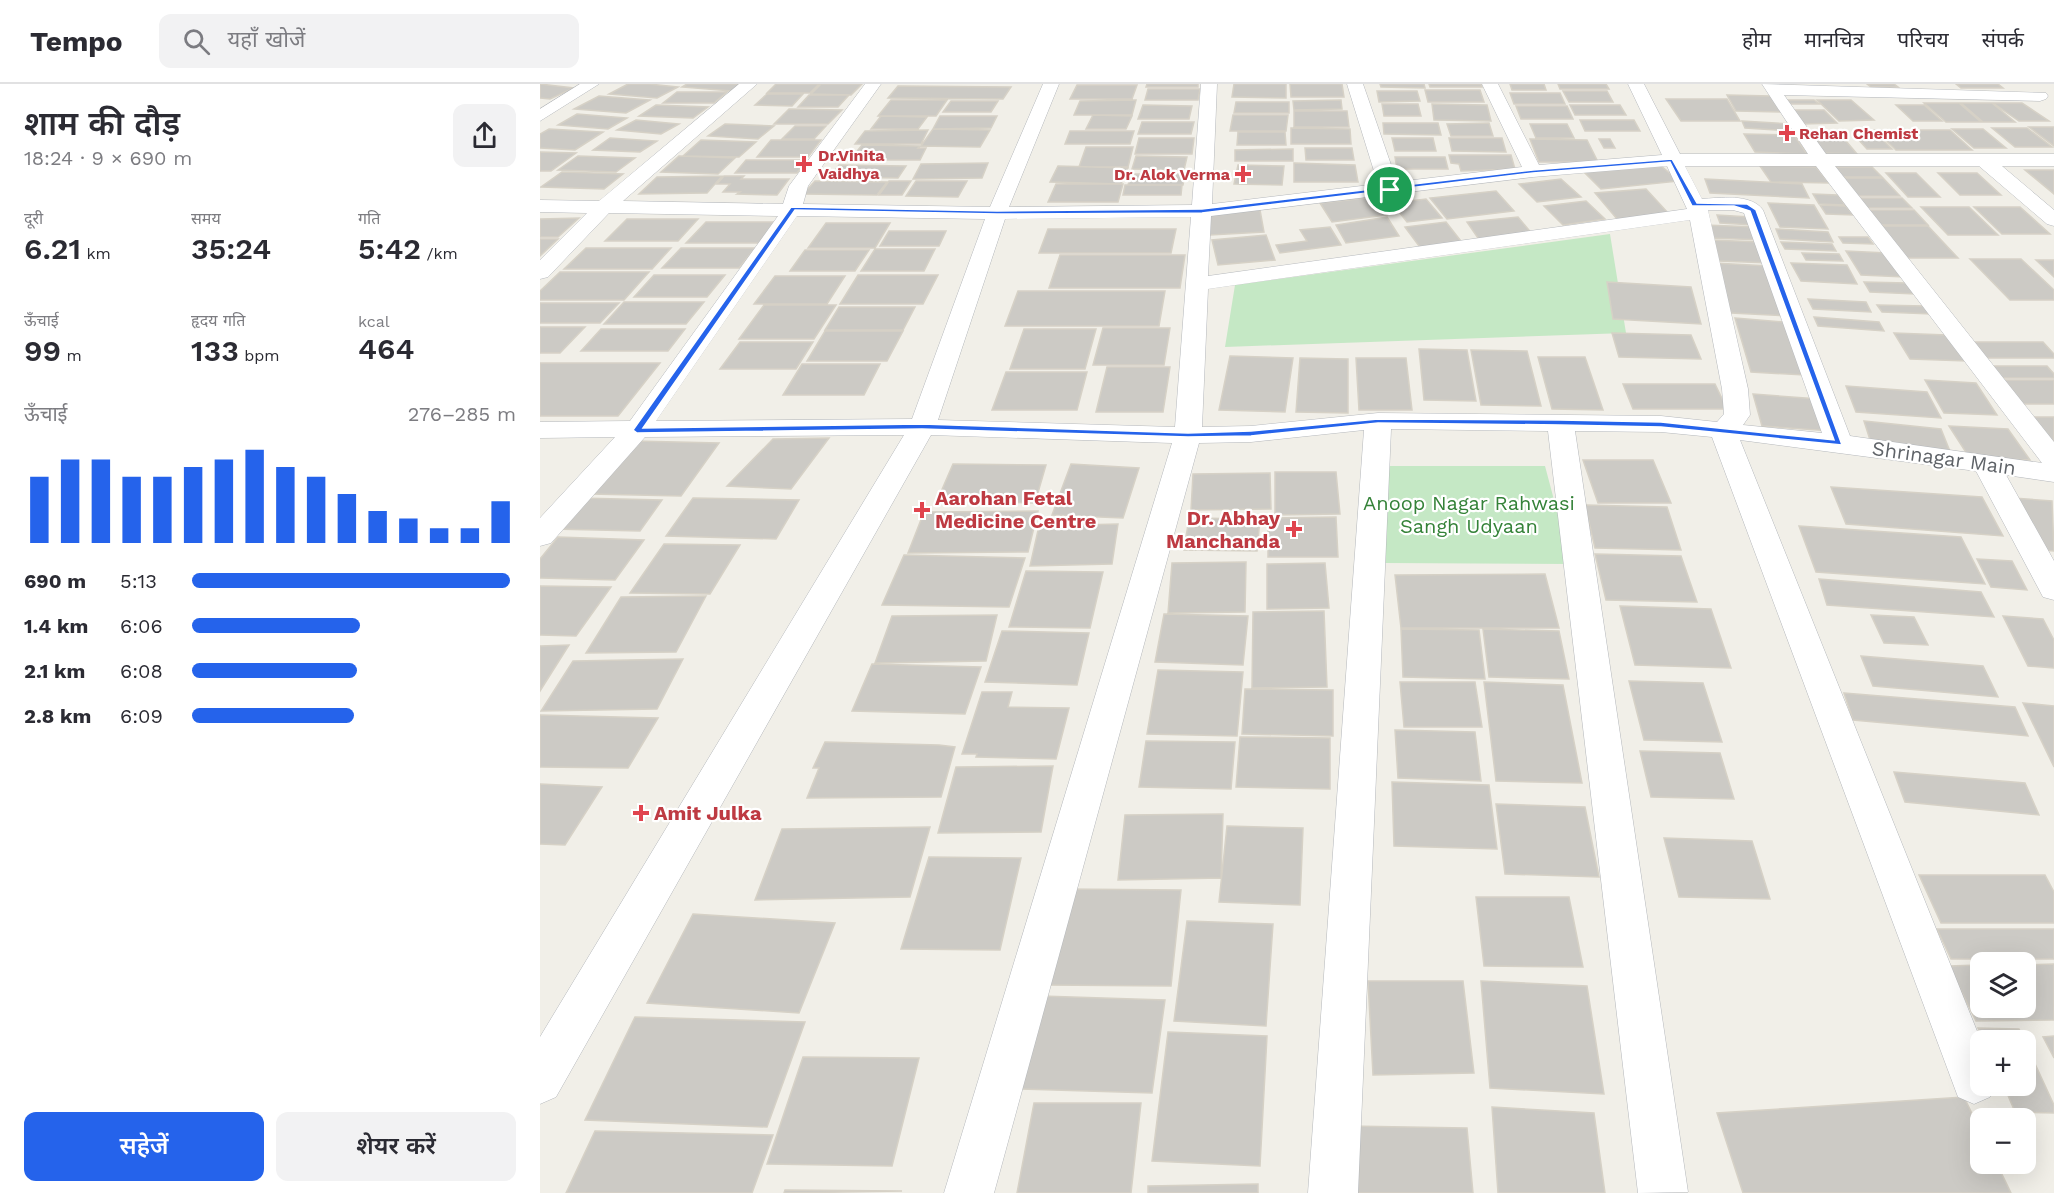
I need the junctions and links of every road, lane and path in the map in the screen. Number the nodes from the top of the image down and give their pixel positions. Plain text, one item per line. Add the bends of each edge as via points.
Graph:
1 (591, 84) edge
2 (749, 84) edge
3 (873, 84) edge
4 (1051, 84) edge
5 (1209, 84) edge
6 (1355, 84) edge
7 (1490, 84) edge
8 (1636, 84) edge
9 (2025, 84) edge
10 (1771, 87) edge
11 (2047, 101) edge
12 (540, 116) edge
13 (1672, 160) junction
14 (1821, 160) junction
15 (1984, 160) junction
16 (2054, 160) edge
17 (1533, 171) junction
18 (1390, 190) junction
19 (540, 206) edge
20 (603, 208) junction
21 (793, 208) junction
22 (1697, 209) junction
23 (1202, 211) junction
24 (997, 213) junction
25 (2054, 220) edge
26 (540, 272) edge
27 (1198, 284) junction
28 (1378, 421) junction
29 (1560, 422) junction
30 (922, 427) junction
31 (540, 430) edge
32 (637, 430) junction
33 (1723, 431) junction
34 (1188, 435) junction
35 (1839, 443) junction
36 (2054, 460) edge
37 (1987, 465) junction
38 (2054, 473) edge
39 (540, 536) edge
40 (2054, 588) edge
41 (1970, 1071) edge
42 (540, 1081) edge
43 (1663, 1192) edge
44 (969, 1193) edge
45 (1333, 1193) edge

1 - 12 street
2 - 20 street
3 - 21 street via 799,186
4 - 24 street
5 - 23 street
6 - 18 street
7 - 17 street
8 - 13 street
9 - 11 street
10 - 11 street
10 - 14 street
13 - 14 street
13 - 17 street
13 - 22 street
14 - 15 street
14 - 36 street
15 - 16 street
15 - 25 street
17 - 18 street
18 - 23 street
19 - 20 street
20 - 21 street
20 - 26 street
21 - 24 street
21 - 32 street
22 - 27 street
22 - 33 street via 1736,389 1737,415
22 - 35 street via 1734,205 1753,210
23 - 24 street
23 - 27 street
24 - 30 street
27 - 34 street
28 - 29 street, Shrinagar Main
28 - 34 street, Shrinagar Main via 1251,434
28 - 45 street
29 - 33 street, Shrinagar Main via 1661,424
29 - 43 street
30 - 32 street, Shrinagar Main
30 - 34 street, Shrinagar Main
30 - 42 street
31 - 32 street, Shrinagar Main
32 - 39 street
33 - 35 street, Shrinagar Main
33 - 41 street
34 - 44 street
35 - 37 street, Shrinagar Main
37 - 38 street, Shrinagar Main
37 - 40 street

